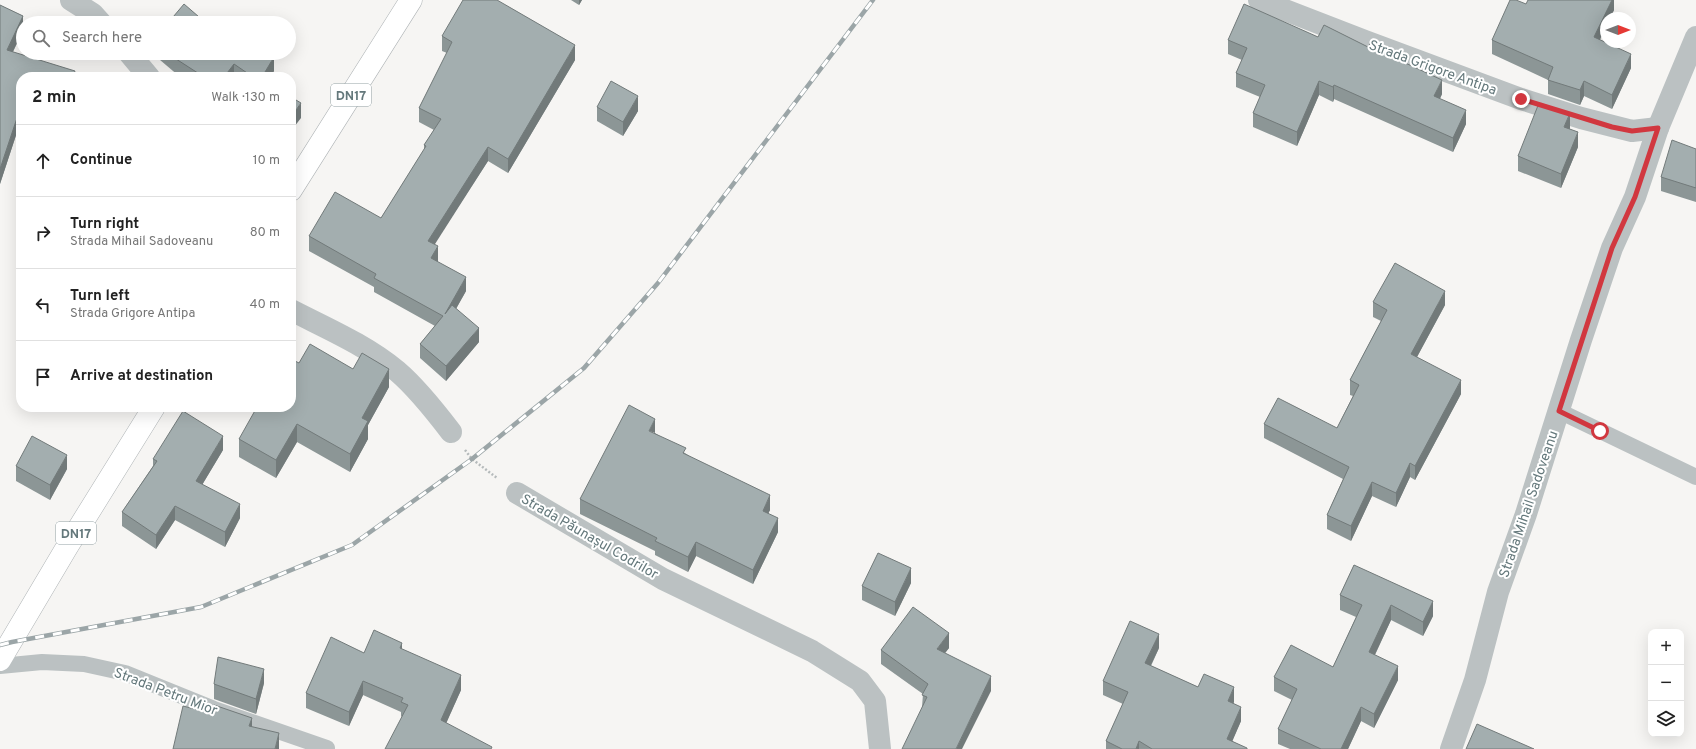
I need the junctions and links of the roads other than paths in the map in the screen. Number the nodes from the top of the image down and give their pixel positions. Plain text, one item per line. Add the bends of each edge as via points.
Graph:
1 (71, 0) edge
2 (411, 0) edge
3 (1259, 0) edge
4 (95, 16) edge
5 (1696, 36) edge
6 (135, 60) edge
7 (145, 72) edge
8 (1658, 128) junction
9 (296, 182) edge
10 (296, 313) edge
11 (1559, 411) junction
12 (151, 412) edge
13 (451, 432) road end
14 (1696, 477) edge
15 (516, 493) road end
16 (0, 660) edge
17 (0, 666) edge
18 (326, 748) edge
19 (880, 749) edge
20 (1451, 749) edge

1 - 4 street
2 - 9 highway, DN17
3 - 8 street, Strada Grigore Antipa via 1514,96 1581,118 1632,131
5 - 8 street, Strada Mihail Sadoveanu
6 - 7 street
8 - 11 street, Strada Mihail Sadoveanu via 1635,197 1612,248
10 - 13 street via 369,352 397,371
11 - 14 lane
11 - 20 street, Strada Mihail Sadoveanu via 1498,592 1475,680
12 - 16 highway, DN17
15 - 19 street, Strada Păunașul Codrilor via 663,579 812,652 860,681 875,701
17 - 18 lane, Strada Petru Mior via 42,662 84,664 125,673 214,709

